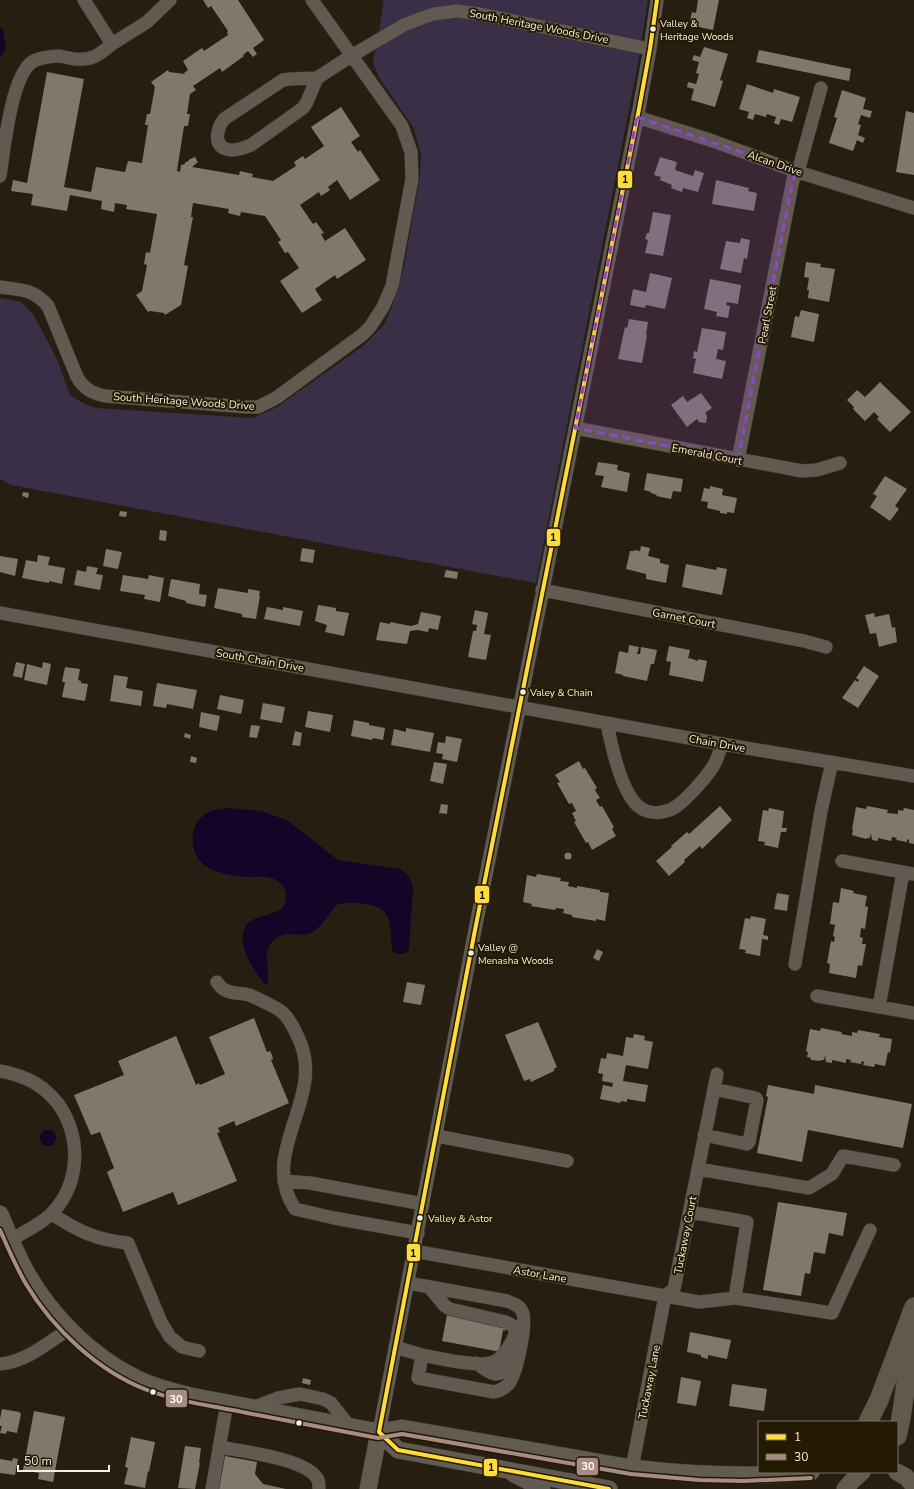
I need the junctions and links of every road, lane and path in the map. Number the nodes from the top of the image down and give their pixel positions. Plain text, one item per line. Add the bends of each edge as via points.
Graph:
1 (84, 0) edge
2 (170, 0) edge
3 (312, 0) edge
4 (657, 0) edge
5 (112, 44) junction
6 (650, 49) junction
7 (351, 56) junction
8 (317, 78) junction
9 (821, 88) dead end
10 (637, 117) junction
11 (797, 171) junction
12 (0, 176) edge
13 (914, 208) edge
14 (0, 287) edge
15 (575, 428) junction
16 (738, 460) junction
17 (840, 463) dead end
18 (542, 590) junction
19 (0, 613) edge
20 (826, 647) dead end
21 (520, 708) junction
22 (607, 723) junction
23 (722, 744) junction
24 (832, 762) junction
25 (914, 776) edge
26 (842, 861) dead end
27 (908, 873) edge
28 (795, 964) dead end
29 (217, 982) dead end
30 (816, 996) dead end
31 (878, 1007) junction
32 (914, 1013) edge
33 (0, 1071) edge
34 (717, 1074) dead end
35 (714, 1089) junction
36 (704, 1135) junction
37 (437, 1136) junction
38 (567, 1161) dead end
39 (894, 1165) dead end
40 (698, 1169) junction
41 (284, 1181) junction
42 (423, 1204) junction
43 (690, 1212) junction
44 (0, 1214) edge
45 (52, 1214) junction
46 (870, 1230) dead end
47 (418, 1233) junction
48 (11, 1240) junction
49 (414, 1251) junction
50 (408, 1283) junction
51 (429, 1287) junction
52 (665, 1296) junction
53 (736, 1298) junction
54 (914, 1307) edge
55 (69, 1329) junction
56 (914, 1340) edge
57 (396, 1347) junction
58 (199, 1351) dead end
59 (422, 1355) junction
60 (461, 1362) junction
61 (0, 1364) edge
62 (504, 1389) junction
63 (227, 1403) junction
64 (252, 1408) junction
65 (868, 1421) edge
66 (350, 1427) junction
67 (379, 1432) junction
68 (898, 1432) edge
69 (219, 1447) junction
70 (632, 1468) junction
71 (503, 1470) junction
72 (797, 1473) edge
73 (861, 1473) edge
74 (898, 1473) edge
75 (914, 1486) edge
76 (595, 1488) edge
77 (212, 1489) edge
78 (319, 1489) edge
79 (368, 1489) edge
80 (544, 1489) edge
81 (845, 1489) edge

1 - 5 street
2 - 5 street via 147,22
3 - 7 street
4 - 6 street
5 - 12 street via 90,59 59,56 32,62 7,99
6 - 7 street, South Heritage Woods Drive via 457,11 434,14 404,25
6 - 10 street
7 - 8 street
7 - 14 street, South Heritage Woods Drive via 402,126 411,152 412,179 394,275 383,308 362,335 276,398 258,407 247,407 106,396 88,391 77,377 48,306 40,297 29,291
8 - 8 street via 283,80 224,119 218,129 219,143 231,150 251,145 303,108
9 - 11 street, Pearl Street
10 - 11 street, Alcan Drive
10 - 15 street
11 - 13 street, Alcan Drive
11 - 16 street, Pearl Street
15 - 16 street, Emerald Court
15 - 18 street
16 - 17 street, Emerald Court via 802,471 817,470
18 - 20 street, Garnet Court
18 - 21 street
19 - 21 street, South Chain Drive
21 - 22 street, Chain Drive
21 - 37 street
22 - 23 street, Chain Drive
22 - 23 street via 615,760 628,791 637,805 649,813 673,808 690,793 716,762
23 - 24 street, Chain Drive
24 - 25 street, Chain Drive
24 - 28 street
26 - 27 street
27 - 31 street
29 - 41 street via 225,990 250,996 282,1011 304,1047 307,1071 305,1088 284,1157
30 - 31 street
31 - 32 street
33 - 45 street via 12,1073 47,1092 62,1109 69,1126 75,1149 74,1171 65,1195
34 - 35 street, Tuckaway Court
35 - 36 street, Tuckaway Court
35 - 36 street via 756,1098 749,1142 747,1144
36 - 40 street, Tuckaway Court
37 - 38 street
37 - 42 street
39 - 40 street via 843,1156 832,1174 809,1188
40 - 43 street, Tuckaway Court
41 - 42 street via 310,1183
41 - 47 street via 288,1198 295,1209
42 - 47 street
43 - 52 street, Tuckaway Court via 674,1289
43 - 53 street via 747,1222
44 - 48 main road
45 - 48 street
45 - 58 street via 71,1227 96,1238 128,1244 161,1322 170,1337 182,1347
46 - 53 street, Astor Lane via 832,1313
47 - 49 street
48 - 55 main road via 36,1288
49 - 50 street
49 - 52 street, Astor Lane
50 - 51 street
50 - 57 street
51 - 60 street via 450,1309 506,1322 513,1326 516,1333 501,1357 493,1362
51 - 62 street via 515,1304 522,1311 524,1322 517,1364 511,1381
52 - 53 street, Astor Lane via 699,1302
52 - 70 street, Tuckaway Lane
54 - 65 highway
55 - 61 street via 29,1354
55 - 63 main road via 102,1357 141,1380 176,1392
56 - 68 highway
57 - 59 street
57 - 67 street
59 - 60 street
59 - 62 street via 418,1378 494,1392
60 - 62 street
63 - 64 main road
63 - 69 street
64 - 66 main road
64 - 66 street via 278,1398 300,1394 331,1403
66 - 67 main road
67 - 70 main road via 402,1428
67 - 71 main road via 398,1450
67 - 79 main road
69 - 77 street
69 - 78 street via 289,1461 308,1469 318,1479
70 - 72 main road via 721,1476
71 - 76 main road
71 - 80 street via 537,1488
73 - 81 main road
74 - 75 main road

